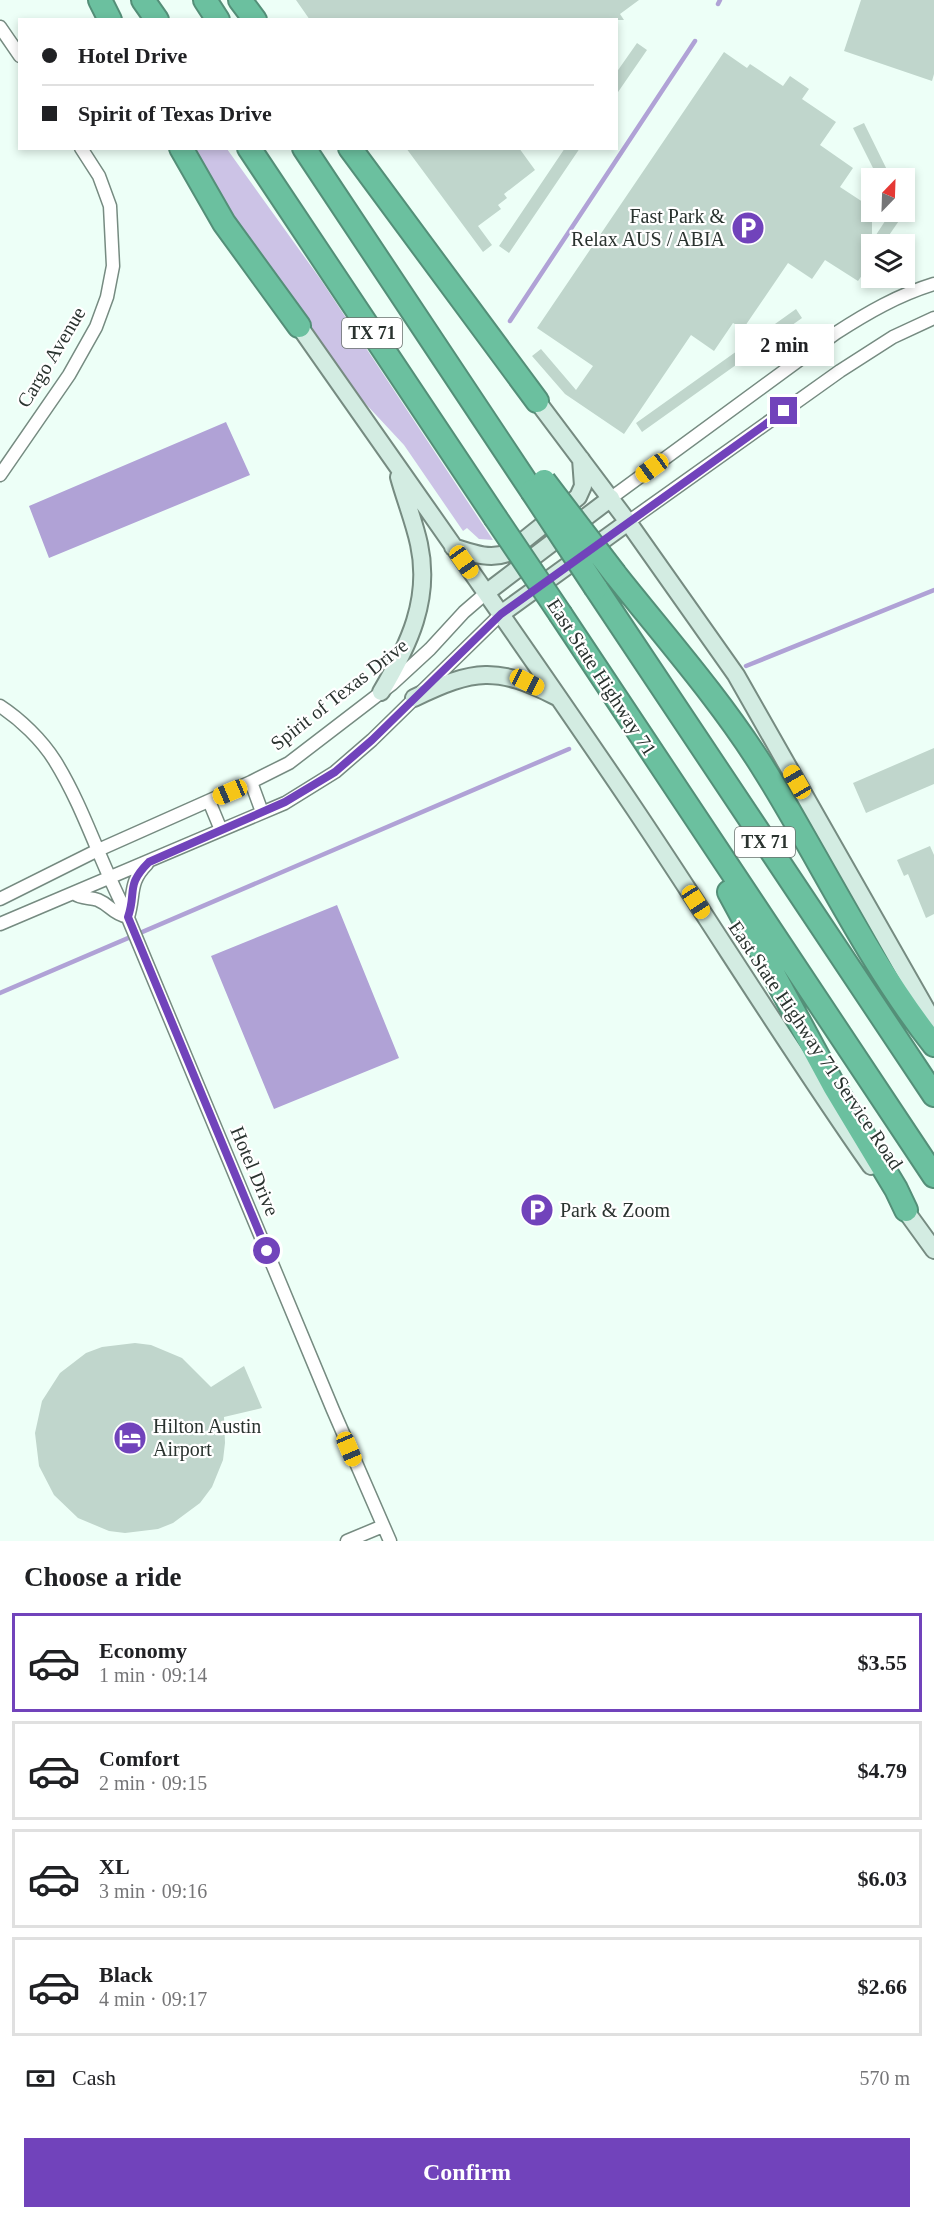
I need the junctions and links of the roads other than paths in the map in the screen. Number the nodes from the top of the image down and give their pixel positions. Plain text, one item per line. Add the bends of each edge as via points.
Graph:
1 (100, 0) edge
2 (143, 0) edge
3 (205, 0) edge
4 (240, 0) edge
5 (109, 18) edge
6 (156, 18) edge
7 (217, 18) edge
8 (254, 18) edge
9 (0, 27) edge
10 (18, 53) edge
11 (82, 150) edge
12 (182, 150) edge
13 (250, 150) edge
14 (305, 150) edge
15 (351, 150) edge
16 (934, 284) edge
17 (934, 318) edge
18 (299, 326) joint
19 (537, 401) joint
20 (581, 458) junction
21 (396, 465) junction
22 (0, 475) edge
23 (538, 486) junction
24 (610, 498) junction
25 (628, 522) junction
26 (453, 547) junction
27 (486, 594) junction
28 (501, 614) junction
29 (381, 692) junction
30 (414, 698) junction
31 (558, 698) junction
32 (0, 705) edge
33 (251, 782) junction
34 (209, 801) junction
35 (262, 812) junction
36 (221, 830) junction
37 (96, 850) junction
38 (717, 851) junction
39 (149, 862) junction
40 (110, 879) junction
41 (75, 894) junction
42 (0, 899) edge
43 (130, 922) junction
44 (0, 924) edge
45 (831, 1022) junction
46 (934, 1023) edge
47 (934, 1045) edge
48 (934, 1095) edge
49 (934, 1153) edge
50 (934, 1176) edge
51 (906, 1210) junction
52 (934, 1250) edge
53 (382, 1526) junction
54 (347, 1541) edge
55 (390, 1541) edge

1 - 5 highway
2 - 6 highway
3 - 7 highway
4 - 8 highway
9 - 10 street
11 - 22 street, Cargo Avenue via 99,176 110,206 113,266 107,297 96,327 69,375
12 - 18 highway via 224,223
13 - 38 highway, East State Highway 71 / TX 71, bridge
14 - 23 highway, TX 71 via 452,371
15 - 19 highway
16 - 24 street, Spirit of Texas Drive via 870,311 836,333
17 - 25 street via 893,337 840,371
18 - 21 street, East State Highway 71 Service Road
19 - 20 street
20 - 24 street
20 - 26 street via 583,486 578,497 508,553 486,556
21 - 26 street, East State Highway 71 Service Road
21 - 29 street via 419,542 422,594 413,632
23 - 47 highway, bridge via 615,574 741,736 903,1004
23 - 48 highway, TX 71, bridge via 596,588
24 - 25 street
24 - 27 street, Spirit of Texas Drive
25 - 28 street
25 - 46 street via 744,689
26 - 27 street, East State Highway 71 Service Road
27 - 28 street, East State Highway 71 Service Road
27 - 29 street, Spirit of Texas Drive
28 - 30 street
28 - 31 street, East State Highway 71 Service Road
29 - 33 street, Spirit of Texas Drive via 289,763
30 - 31 street via 453,680 487,674 527,682
30 - 35 street via 335,772
31 - 51 street, East State Highway 71 Service Road via 815,1086 883,1184
32 - 37 street, Hotel Drive via 16,717 54,760
33 - 34 street, Spirit of Texas Drive
33 - 35 street
34 - 36 street
34 - 37 street, Spirit of Texas Drive
35 - 36 street
36 - 39 street
37 - 40 street, Hotel Drive
37 - 42 street, Spirit of Texas Drive
38 - 45 highway, East State Highway 71 / TX 71
38 - 51 highway via 737,907
39 - 40 street
39 - 43 street via 131,890
40 - 41 street
40 - 43 street, Hotel Drive
41 - 43 street via 106,904
41 - 44 street
43 - 53 street, Hotel Drive
45 - 49 highway via 889,1089
45 - 50 highway, East State Highway 71 / TX 71
51 - 52 street, East State Highway 71 Service Road
53 - 54 street
53 - 55 street, Hotel Drive

